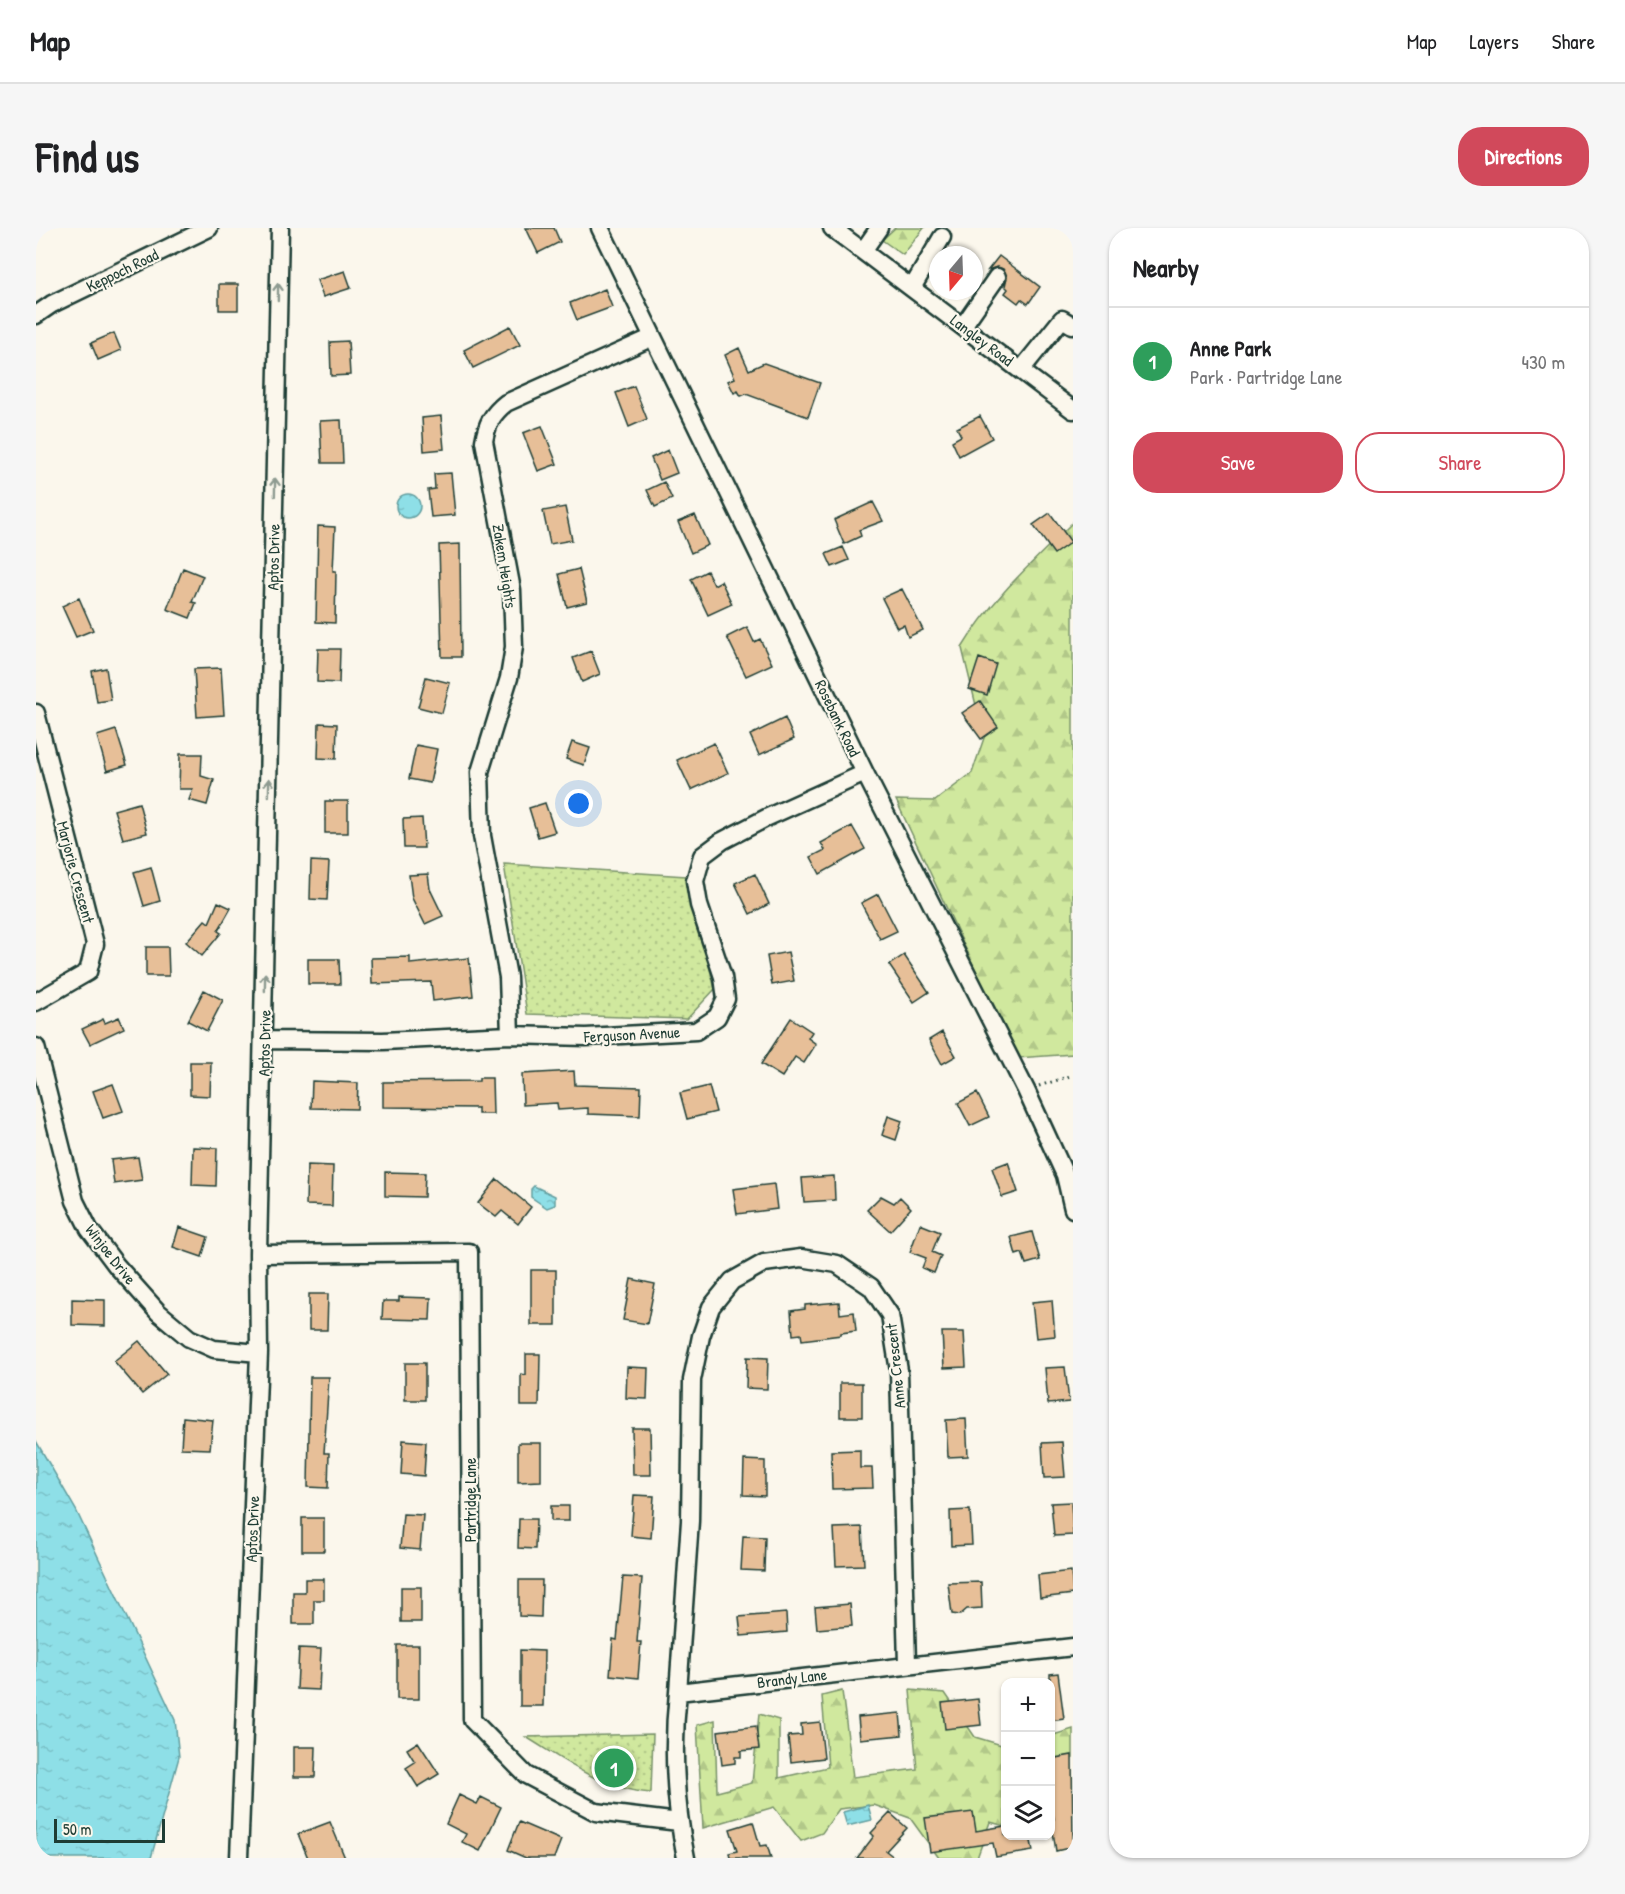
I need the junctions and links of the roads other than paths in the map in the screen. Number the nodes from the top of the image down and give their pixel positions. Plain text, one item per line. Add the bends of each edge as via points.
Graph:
1 (209, 228) edge
2 (280, 228) edge
3 (600, 228) edge
4 (832, 228) edge
5 (879, 228) edge
6 (942, 237) dead end
7 (863, 251) junction
8 (997, 277) dead end
9 (912, 288) junction
10 (36, 315) edge
11 (1072, 325) edge
12 (963, 326) junction
13 (653, 337) junction
14 (1021, 370) junction
15 (1073, 410) edge
16 (36, 713) edge
17 (865, 773) junction
18 (36, 1002) edge
19 (510, 1035) junction
20 (264, 1040) junction
21 (36, 1047) edge
22 (1073, 1209) edge
23 (258, 1254) junction
24 (259, 1353) junction
25 (1073, 1647) edge
26 (907, 1664) junction
27 (678, 1692) junction
28 (679, 1822) junction
29 (239, 1858) edge
30 (686, 1858) edge

1 - 10 street, Keppoch Road
20 -> 2 street, Aptos Drive
3 - 13 street, Rosebank Road
4 - 7 street, Langley Road
5 - 7 street
6 - 9 street
7 - 9 street, Langley Road
8 - 12 street
9 - 12 street, Langley Road
11 - 14 street via 1062,319
12 - 14 street, Langley Road
13 - 17 street, Rosebank Road
13 - 19 street, Zakem Heights via 506,403 495,411 487,426 484,441 513,590 513,647 509,678 480,772 482,836 508,977
14 - 15 street, Langley Road
16 - 18 street, Marjorie Crescent via 95,944 88,972
17 - 19 street, Ferguson Avenue via 768,817 702,856 695,881 699,905 723,977 726,999 717,1017 696,1031 671,1034
17 - 22 street, Rosebank Road via 1026,1090 1065,1175
19 - 20 street, Ferguson Avenue via 383,1041
20 - 23 street, Aptos Drive
21 - 24 street, Winjoe Drive via 75,1201 89,1229 164,1319 189,1338 214,1349
23 - 24 street, Aptos Drive
23 - 28 street, Partridge Lane via 469,1252 472,1720 526,1775 596,1812
24 - 29 street, Aptos Drive
25 - 26 street, Brandy Lane
26 - 27 street, Brandy Lane
26 - 27 street, Anne Crescent via 899,1371 890,1315 871,1287 837,1264 801,1258 764,1263 732,1281 711,1307 701,1336 692,1380 690,1521
27 - 28 street via 674,1728
28 - 30 street

